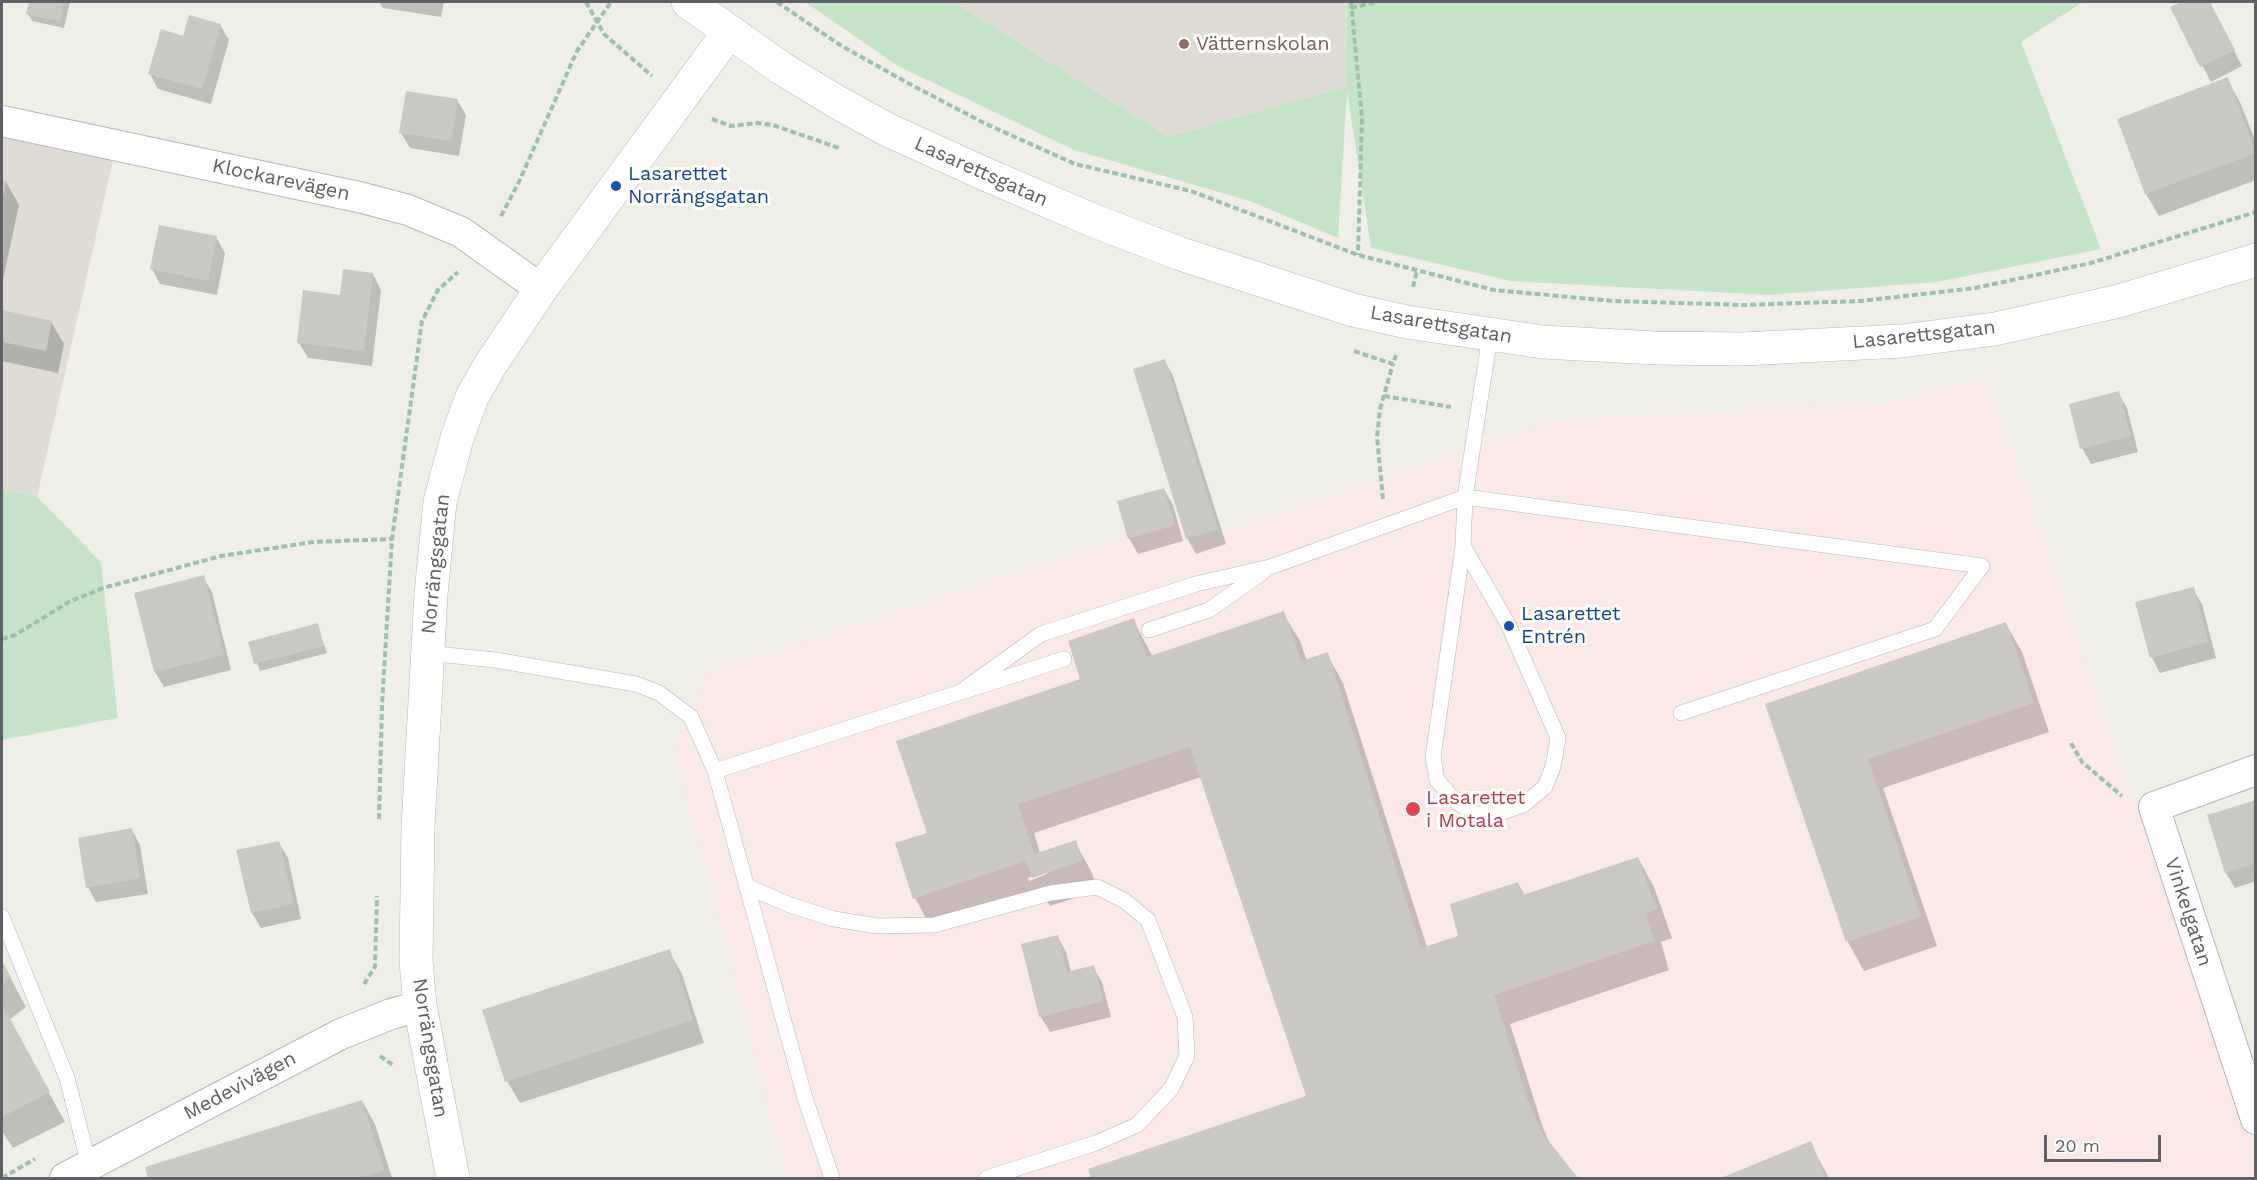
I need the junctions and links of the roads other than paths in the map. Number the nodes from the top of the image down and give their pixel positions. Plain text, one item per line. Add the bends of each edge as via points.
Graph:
1 (687, 2) edge
2 (729, 32) junction
3 (2, 121) edge
4 (2256, 260) edge
5 (541, 289) junction
6 (1490, 336) junction
7 (1465, 497) junction
8 (1463, 546) junction
9 (1270, 567) junction
10 (1149, 630) dead end
11 (427, 653) junction
12 (1064, 658) dead end
13 (963, 690) junction
14 (1681, 713) dead end
15 (2256, 770) edge
16 (715, 771) junction
17 (746, 886) junction
18 (2, 917) edge
19 (420, 1006) junction
20 (2256, 1119) edge
21 (77, 1172) edge
22 (453, 1179) edge
23 (832, 1179) edge
24 (987, 1179) edge

1 - 2 street, Lasarettsgatan
2 - 5 street, Norrängsgatan
2 - 6 street, Lasarettsgatan via 781,68 888,130 1092,220 1190,257 1353,310
3 - 5 street, Klockarevägen via 408,210 461,232
4 - 6 street, Lasarettsgatan via 2119,301 1995,329 1902,341 1742,349 1656,348
5 - 11 street, Norrängsgatan via 472,397 457,438 440,502
6 - 7 lane
7 - 8 lane
7 - 9 lane
7 - 14 lane via 1982,566 1935,629
8 - 8 lane via 1433,757 1437,780 1455,801 1475,814 1500,813 1523,805 1545,787 1558,738 1509,626
9 - 10 lane via 1209,610
9 - 13 lane via 1196,584 1041,634
11 - 16 lane via 605,677 659,693 691,717
11 - 19 street, Norrängsgatan via 416,901
12 - 13 lane
13 - 16 lane
15 - 20 street, Vinkelgatan via 2154,807
16 - 17 lane
17 - 23 lane via 805,1098
17 - 24 lane via 834,919 878,926 934,925 1052,893 1097,887 1125,901 1148,920 1185,1017 1187,1056 1171,1089 1137,1125 1096,1143
18 - 21 lane via 67,1078
19 - 21 street, Medevivägen via 361,1025
19 - 22 street, Norrängsgatan

